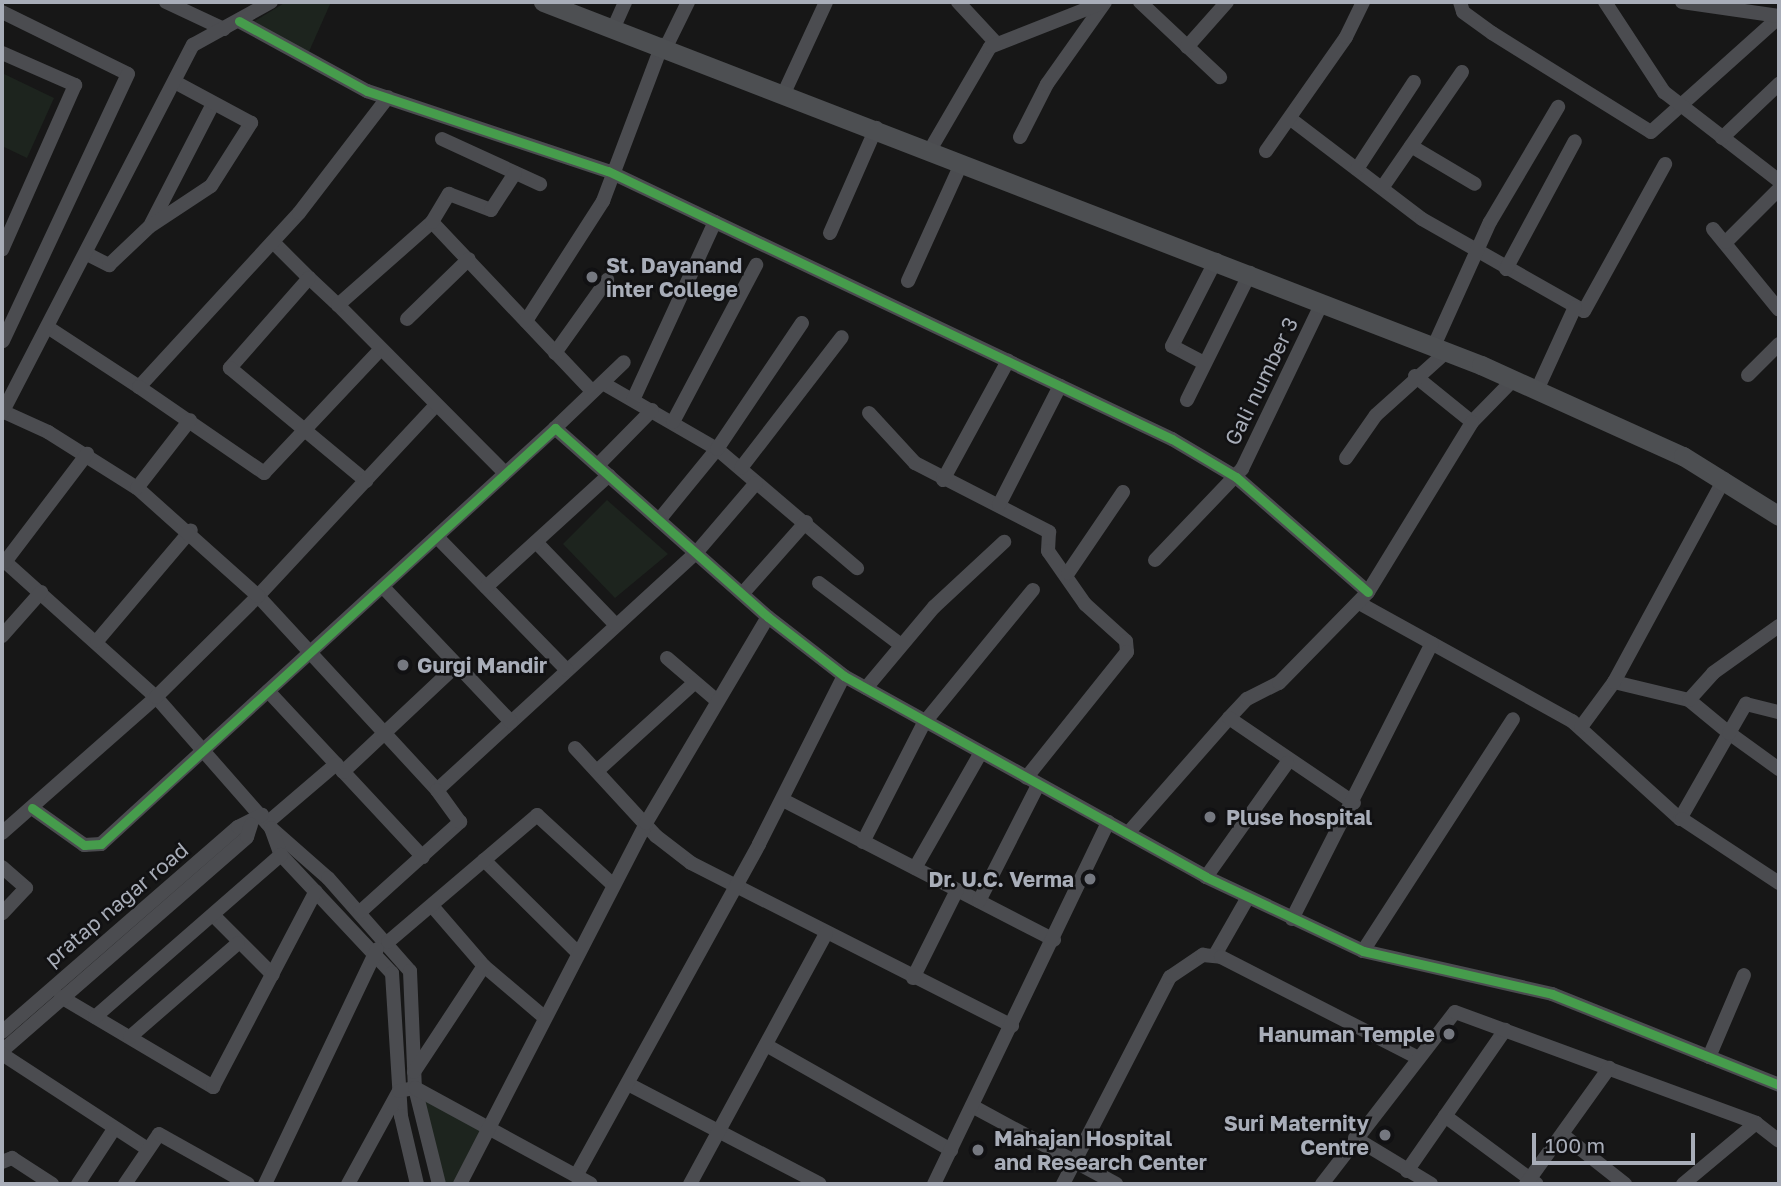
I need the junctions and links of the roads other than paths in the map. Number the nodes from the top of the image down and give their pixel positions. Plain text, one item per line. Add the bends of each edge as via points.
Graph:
1 (166, 2) edge
2 (271, 2) edge
3 (543, 2) edge
4 (625, 2) edge
5 (688, 2) edge
6 (826, 2) edge
7 (959, 2) edge
8 (1104, 2) edge
9 (1140, 2) edge
10 (1227, 2) edge
11 (1363, 2) edge
12 (1460, 2) edge
13 (1605, 2) edge
14 (1682, 2) edge
15 (2, 12) edge
16 (1779, 17) edge
17 (230, 25) junction
18 (614, 27) junction
19 (996, 43) junction
20 (664, 46) junction
21 (1187, 47) junction
22 (2, 54) edge
23 (1462, 72) dead end
24 (1220, 78) dead end
25 (175, 82) junction
26 (1414, 82) dead end
27 (1779, 85) edge
28 (785, 93) junction
29 (388, 97) junction
30 (213, 104) junction
31 (1558, 107) dead end
32 (1682, 110) junction
33 (1292, 120) junction
34 (876, 128) junction
35 (1020, 137) dead end
36 (1722, 138) junction
37 (442, 139) dead end
38 (1575, 141) dead end
39 (1411, 146) junction
40 (930, 150) junction
41 (1266, 151) dead end
42 (961, 164) junction
43 (1665, 164) dead end
44 (1357, 169) junction
45 (515, 173) junction
46 (610, 180) junction
47 (1779, 181) edge
48 (540, 184) dead end
49 (1475, 184) dead end
50 (1382, 188) junction
51 (1779, 189) edge
52 (432, 222) junction
53 (715, 222) junction
54 (149, 227) junction
55 (1713, 229) dead end
56 (830, 233) dead end
57 (273, 242) junction
58 (1726, 242) junction
59 (2, 250) edge
60 (1475, 250) junction
61 (87, 254) junction
62 (469, 259) junction
63 (1216, 260) junction
64 (756, 265) dead end
65 (1506, 269) junction
66 (1250, 273) junction
67 (309, 278) junction
68 (607, 280) dead end
69 (908, 281) dead end
70 (1322, 303) junction
71 (338, 305) junction
72 (1575, 307) junction
73 (1779, 310) edge
74 (407, 319) dead end
75 (526, 321) junction
76 (802, 323) dead end
77 (49, 328) junction
78 (842, 337) dead end
79 (3, 341) edge
80 (1779, 344) edge
81 (381, 349) junction
82 (1439, 350) junction
83 (555, 353) junction
84 (1008, 361) junction
85 (624, 362) dead end
86 (1204, 363) junction
87 (1748, 375) dead end
88 (1415, 376) junction
89 (1513, 380) junction
90 (606, 385) junction
91 (1060, 386) junction
92 (138, 387) junction
93 (1537, 390) junction
94 (592, 391) junction
95 (633, 400) junction
96 (1186, 400) dead end
97 (436, 405) junction
98 (652, 410) junction
99 (2, 412) edge
100 (869, 413) dead end
101 (190, 420) junction
102 (673, 422) junction
103 (1472, 422) junction
104 (555, 428) junction
105 (304, 433) junction
106 (717, 449) junction
107 (86, 454) junction
108 (1346, 458) dead end
109 (598, 465) junction
110 (741, 468) junction
111 (505, 473) junction
112 (609, 475) junction
113 (1724, 479) junction
114 (943, 480) junction
115 (366, 481) junction
116 (1231, 482) junction
117 (756, 483) junction
118 (137, 488) junction
119 (1122, 492) dead end
120 (999, 505) junction
121 (1779, 516) edge
122 (659, 520) junction
123 (806, 522) junction
124 (191, 530) junction
125 (437, 537) junction
126 (536, 542) junction
127 (1004, 542) dead end
128 (696, 552) junction
129 (4, 560) edge
130 (1155, 560) dead end
131 (857, 568) dead end
132 (1068, 573) junction
133 (818, 583) dead end
134 (383, 587) junction
135 (486, 587) junction
136 (1033, 590) dead end
137 (41, 592) junction
138 (743, 593) junction
139 (258, 596) junction
140 (1364, 598) junction
141 (768, 617) junction
142 (616, 625) junction
143 (1779, 626) edge
144 (2, 636) edge
145 (97, 641) junction
146 (1432, 643) junction
147 (901, 645) junction
148 (312, 652) junction
149 (667, 658) dead end
150 (457, 665) junction
151 (566, 670) junction
152 (844, 676) junction
153 (695, 682) junction
154 (1614, 682) junction
155 (866, 688) junction
156 (268, 691) junction
157 (156, 697) junction
158 (716, 700) junction
159 (1689, 700) junction
160 (1779, 712) edge
161 (1229, 718) junction
162 (1513, 719) dead end
163 (1586, 721) junction
164 (512, 722) junction
165 (924, 723) junction
166 (384, 733) junction
167 (1729, 733) junction
168 (575, 748) dead end
169 (207, 749) junction
170 (981, 754) junction
171 (1287, 763) junction
172 (340, 768) junction
173 (1779, 769) edge
174 (597, 771) junction
175 (1032, 781) junction
176 (437, 790) junction
177 (783, 800) junction
178 (1354, 803) junction
179 (32, 808) junction
180 (1685, 814) junction
181 (1108, 822) junction
182 (263, 823) junction
183 (646, 823) junction
184 (2, 833) edge
185 (1128, 833) junction
186 (863, 842) junction
187 (281, 855) junction
188 (423, 857) junction
189 (484, 860) junction
190 (2, 867) edge
191 (915, 868) junction
192 (1206, 877) junction
193 (1779, 883) edge
194 (735, 884) junction
195 (612, 885) junction
196 (957, 890) junction
197 (316, 891) junction
198 (1247, 899) junction
199 (979, 901) junction
200 (433, 907) junction
201 (360, 912) junction
202 (2, 914) edge
203 (215, 916) junction
204 (1292, 919) junction
205 (826, 933) junction
206 (1054, 940) junction
207 (238, 943) junction
208 (382, 946) junction
209 (1363, 951) junction
210 (578, 953) junction
211 (1215, 955) junction
212 (484, 966) junction
213 (273, 975) junction
214 (1744, 975) dead end
215 (913, 978) junction
216 (61, 998) junction
217 (95, 1017) junction
218 (544, 1017) junction
219 (1012, 1026) junction
220 (1505, 1030) junction
221 (2, 1032) edge
222 (130, 1037) junction
223 (765, 1045) junction
224 (2, 1053) edge
225 (1416, 1057) junction
226 (1709, 1057) junction
227 (1609, 1068) junction
228 (414, 1072) junction
229 (628, 1084) junction
230 (1779, 1085) edge
231 (415, 1088) junction
232 (398, 1091) junction
233 (972, 1106) junction
234 (1446, 1116) junction
235 (1756, 1123) junction
236 (493, 1128) junction
237 (114, 1129) junction
238 (719, 1131) junction
239 (1563, 1135) junction
240 (1355, 1138) junction
241 (1779, 1141) edge
242 (148, 1149) junction
243 (951, 1150) junction
244 (1075, 1158) junction
245 (2, 1162) edge
246 (1407, 1171) junction
247 (576, 1176) junction
248 (1532, 1182) edge
249 (52, 1184) edge
250 (78, 1184) edge
251 (125, 1184) edge
252 (248, 1184) edge
253 (265, 1184) edge
254 (348, 1184) edge
255 (417, 1184) edge
256 (439, 1184) edge
257 (460, 1184) edge
258 (591, 1184) edge
259 (690, 1184) edge
260 (820, 1184) edge
261 (934, 1184) edge
262 (1063, 1184) edge
263 (1116, 1184) edge
264 (1322, 1184) edge
265 (1431, 1184) edge
266 (1625, 1184) edge
267 (1683, 1184) edge

1 - 17 street
2 - 17 street
3 - 18 main road
4 - 18 street
5 - 20 street
6 - 28 street
7 - 19 street
8 - 19 street
8 - 35 street via 1046,84
9 - 21 street
10 - 21 street
11 - 33 street
12 - 32 street via 1463,12 1492,33 1650,132
13 - 32 street
14 - 16 street
15 - 79 street via 128,75
16 - 32 street
17 - 25 street via 193,45
17 - 29 street
18 - 20 main road
19 - 40 street
20 - 28 main road
20 - 46 street
21 - 24 street
22 - 59 street via 75,85
23 - 39 street
25 - 30 street
25 - 61 street
26 - 44 street
27 - 36 street
28 - 34 main road
29 - 46 street
29 - 57 street
30 - 54 street
30 - 54 street via 251,123 211,186
31 - 60 street
32 - 36 street
33 - 41 street
33 - 44 street
34 - 40 main road
34 - 56 street
36 - 47 street
37 - 45 street
38 - 65 street
39 - 49 street
39 - 50 street
40 - 42 main road
42 - 63 main road
42 - 69 street
43 - 72 street via 1588,307
44 - 50 street
45 - 48 street
45 - 52 street via 494,208 449,194
46 - 53 street
46 - 75 street via 590,226
50 - 60 street
51 - 58 street
52 - 62 street
52 - 71 street
53 - 84 street
53 - 95 street
54 - 61 street via 109,265
55 - 58 street
57 - 67 street
57 - 92 street
58 - 73 street
60 - 65 street
60 - 82 street
61 - 77 street
62 - 74 street
62 - 75 street
63 - 66 main road
63 - 86 street via 1172,346
64 - 102 street
65 - 72 street
66 - 70 main road
66 - 86 street
67 - 71 street
67 - 105 street via 230,369
68 - 83 street
70 - 82 main road
70 - 116 street, Gali number 3
71 - 81 street
72 - 93 street
75 - 83 street
76 - 106 street
77 - 92 street
77 - 99 street
78 - 110 street
80 - 87 street
81 - 97 street
81 - 105 street
82 - 88 street
82 - 89 main road
83 - 94 street
84 - 91 street
84 - 114 street
85 - 90 street
86 - 96 street
88 - 103 street
88 - 108 street
89 - 93 main road
89 - 103 street
90 - 94 street
90 - 95 street
91 - 116 street
91 - 120 street
92 - 101 street
93 - 113 main road
94 - 104 street
95 - 98 street
97 - 111 street
97 - 115 street
98 - 102 street
98 - 109 street
99 - 107 street
100 - 114 street via 915,463
101 - 105 street via 264,473
101 - 118 street
102 - 106 street
103 - 140 street
104 - 109 street
104 - 111 street
105 - 115 street
106 - 110 street
106 - 122 street
107 - 118 street
107 - 129 street
109 - 112 street
110 - 117 street
111 - 125 street
112 - 122 street
112 - 126 street
113 - 121 main road
113 - 154 street
114 - 120 street
115 - 139 street
116 - 130 street, Gali number 3
116 - 140 street
117 - 123 street
117 - 128 street
118 - 124 street
119 - 132 street
120 - 132 street via 1049,532 1048,551
122 - 128 street
123 - 131 street
123 - 138 street
124 - 139 street
124 - 145 street
125 - 134 street
125 - 135 street
126 - 135 street
126 - 142 street
127 - 147 street
128 - 138 street
128 - 142 street
129 - 137 street
132 - 175 street via 1084,604 1128,648
133 - 147 street
134 - 148 street
134 - 150 street
135 - 151 street
136 - 165 street
137 - 144 street
137 - 145 street
138 - 141 street
139 - 148 street
139 - 157 street
140 - 146 street
140 - 161 street via 1279,683 1247,699
141 - 152 street
141 - 158 street
142 - 151 street
143 - 159 street via 1713,673
145 - 157 street
146 - 163 street
146 - 178 street
147 - 155 street
148 - 156 street
148 - 166 street
149 - 153 street
150 - 164 street
150 - 166 street
151 - 164 street
152 - 155 street
152 - 177 street
153 - 158 street
153 - 174 street
154 - 159 street
154 - 163 street
155 - 165 street
156 - 169 street
156 - 172 street
157 - 169 street
157 - 179 street
158 - 183 street
159 - 167 street
160 - 167 street via 1746,704
161 - 171 street
161 - 185 street
162 - 209 street
163 - 180 street
164 - 176 street
165 - 170 street
165 - 186 street
166 - 172 street
166 - 176 street
167 - 173 street
167 - 180 street
168 - 174 street
169 - 179 street via 92,847
169 - 182 street
170 - 175 street
170 - 191 street
171 - 178 street
171 - 192 street
172 - 182 street
172 - 188 street
174 - 183 street
175 - 181 street
175 - 199 street
176 - 188 street via 461,820
177 - 186 street
177 - 194 street
178 - 204 street
179 - 184 street
180 - 193 street
181 - 185 street
181 - 206 street
182 - 187 street
182 - 201 street via 286,835
182 - 216 street
182 - 221 street, pratap nagar road via 238,827
183 - 194 street via 691,863
183 - 195 street
185 - 192 street
186 - 191 street
187 - 197 street
187 - 203 street
188 - 201 street
189 - 195 street via 542,814
189 - 200 street
189 - 210 street
190 - 202 street via 26,888
191 - 196 street
192 - 198 street
194 - 205 street
194 - 229 street
195 - 210 street
196 - 199 street
196 - 215 street
197 - 208 street
197 - 213 street
198 - 204 street
198 - 211 street
199 - 206 street
200 - 208 street
200 - 212 street
201 - 208 street
203 - 207 street
203 - 217 street
204 - 209 street
205 - 215 street
205 - 223 street
206 - 219 street
207 - 213 street
207 - 222 street
208 - 228 street via 412,978
208 - 232 street via 396,983
208 - 253 street
209 - 226 street via 1552,994
210 - 218 street
211 - 225 street
211 - 244 street via 1186,961 1170,978
212 - 218 street
212 - 228 street
213 - 222 street via 213,1087
214 - 226 street
215 - 219 street
216 - 217 street
216 - 224 street
217 - 222 street
218 - 236 street
219 - 233 street
220 - 225 street via 1454,1012
220 - 227 street
220 - 234 street
223 - 238 street
223 - 243 street
224 - 237 street
225 - 240 street
226 - 230 street
227 - 235 street
227 - 239 street
228 - 231 street
229 - 238 street
229 - 247 street
231 - 232 street
231 - 236 street
231 - 256 street
232 - 254 street
232 - 255 street
233 - 243 street
233 - 244 street
234 - 246 street
234 - 248 street
235 - 241 street
235 - 267 street
236 - 247 street
236 - 257 street
237 - 242 street
237 - 250 street
238 - 259 street
238 - 260 street
239 - 248 street
239 - 266 street
240 - 246 street
240 - 264 street
242 - 251 street
242 - 252 street via 161,1135
243 - 261 street
244 - 262 street
244 - 263 street
245 - 249 street via 12,1158
246 - 265 street
247 - 258 street

